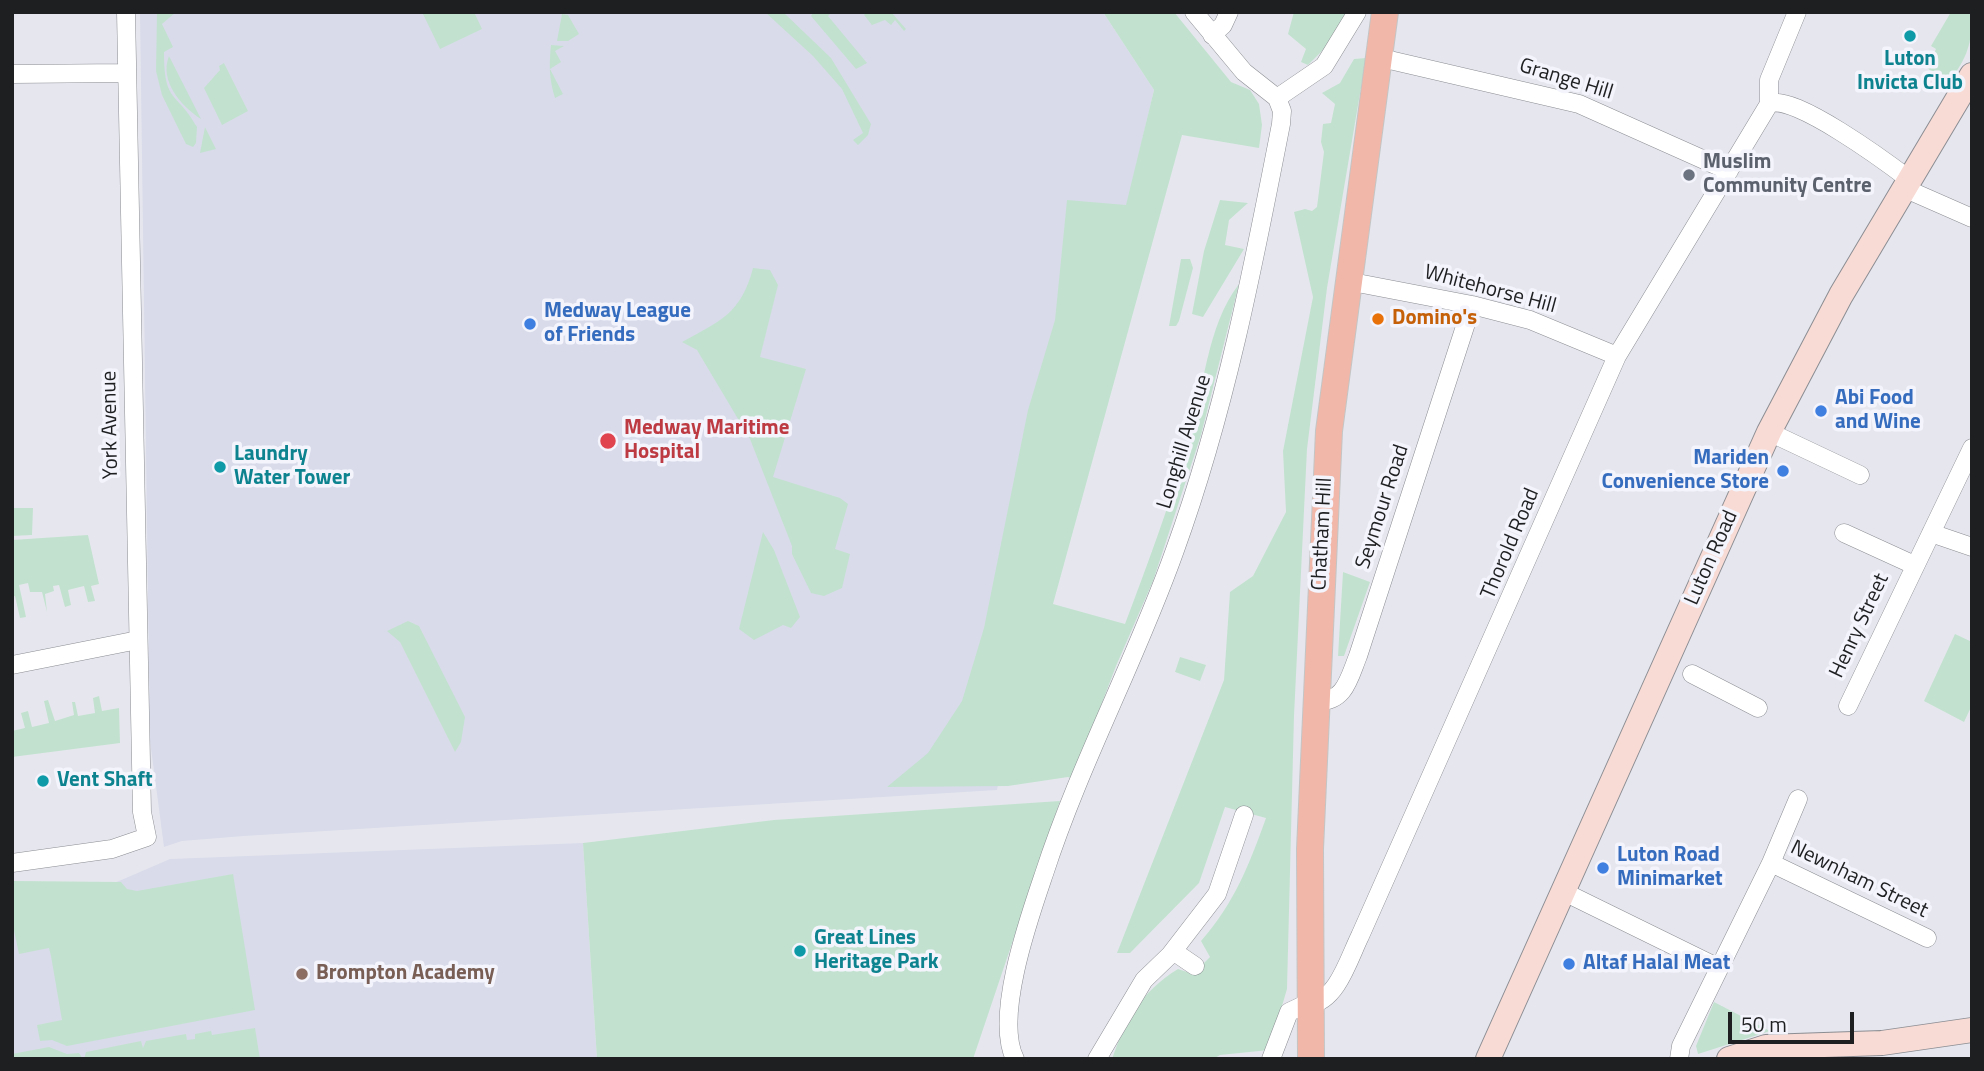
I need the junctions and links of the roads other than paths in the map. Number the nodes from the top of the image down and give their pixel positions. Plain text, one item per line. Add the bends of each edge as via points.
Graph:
1 (126, 12) edge
2 (1194, 12) edge
3 (1229, 12) edge
4 (1357, 12) edge
5 (1385, 12) edge
6 (1797, 12) edge
7 (1212, 35) junction
8 (1381, 58) junction
9 (126, 73) junction
10 (12, 74) edge
11 (1972, 75) edge
12 (1277, 98) junction
13 (1769, 104) junction
14 (1729, 171) junction
15 (1908, 185) junction
16 (1972, 218) edge
17 (1347, 281) junction
18 (1472, 305) junction
19 (1617, 356) junction
20 (1769, 432) junction
21 (1972, 448) edge
22 (1860, 475) dead end
23 (1844, 533) dead end
24 (1931, 533) junction
25 (1972, 547) edge
26 (1913, 565) junction
27 (138, 640) junction
28 (12, 665) edge
29 (1692, 674) dead end
30 (1316, 701) junction
31 (1848, 706) dead end
32 (1758, 708) dead end
33 (1798, 799) dead end
34 (1244, 815) dead end
35 (12, 863) edge
36 (1771, 863) junction
37 (1562, 891) junction
38 (1927, 939) dead end
39 (1173, 951) junction
40 (1195, 966) dead end
41 (1718, 968) junction
42 (1310, 1003) junction
43 (1972, 1030) edge
44 (1881, 1051) edge
45 (1015, 1059) edge
46 (1097, 1059) edge
47 (1271, 1059) edge
48 (1311, 1059) edge
49 (1488, 1059) edge
50 (1679, 1059) edge
51 (1729, 1059) edge

1 - 9 street, York Avenue
2 - 7 street
3 - 7 street
4 - 12 street via 1322,68
5 - 8 main road, Chatham Hill
6 - 13 street via 1769,80
7 - 12 street via 1244,72
8 - 14 street, Grange Hill via 1579,104
8 - 17 main road, Chatham Hill
9 - 10 street
9 - 27 street, York Avenue
11 - 15 street, Luton Road
12 - 45 street, Longhill Avenue via 1282,114 1231,369 1206,458 1149,619 1070,802 1036,897 1009,1010 1008,1037
13 - 14 street, Thorold Road
13 - 15 street via 1777,101 1801,109
14 - 19 street, Thorold Road
15 - 16 street
15 - 20 street, Luton Road via 1841,295
17 - 18 street, Whitehorse Hill
17 - 30 main road, Chatham Hill via 1329,431
18 - 19 street, Whitehorse Hill via 1530,320
18 - 30 street, Seymour Road via 1358,656 1343,692 1331,700
19 - 42 street, Thorold Road via 1360,936 1331,992 1322,1003
20 - 22 street
20 - 37 street, Luton Road
21 - 24 street, Henry Street
23 - 26 street, Henry Street
24 - 25 street
24 - 26 street, Henry Street
26 - 31 street, Henry Street
27 - 28 street
27 - 35 street, York Avenue via 142,812 147,836 112,849
29 - 32 street
30 - 42 main road, Chatham Hill via 1308,923
33 - 36 street, Newnham Street
34 - 39 street via 1219,891
36 - 38 street, Newnham Street
36 - 41 street, Newnham Street
37 - 41 street
37 - 49 street, Luton Road
39 - 40 street
39 - 46 street via 1140,985
41 - 50 street, Newnham Street
42 - 47 street, Thorold Road via 1289,1012
42 - 48 main road, Chatham Hill
43 - 44 street
44 - 51 street via 1766,1046

